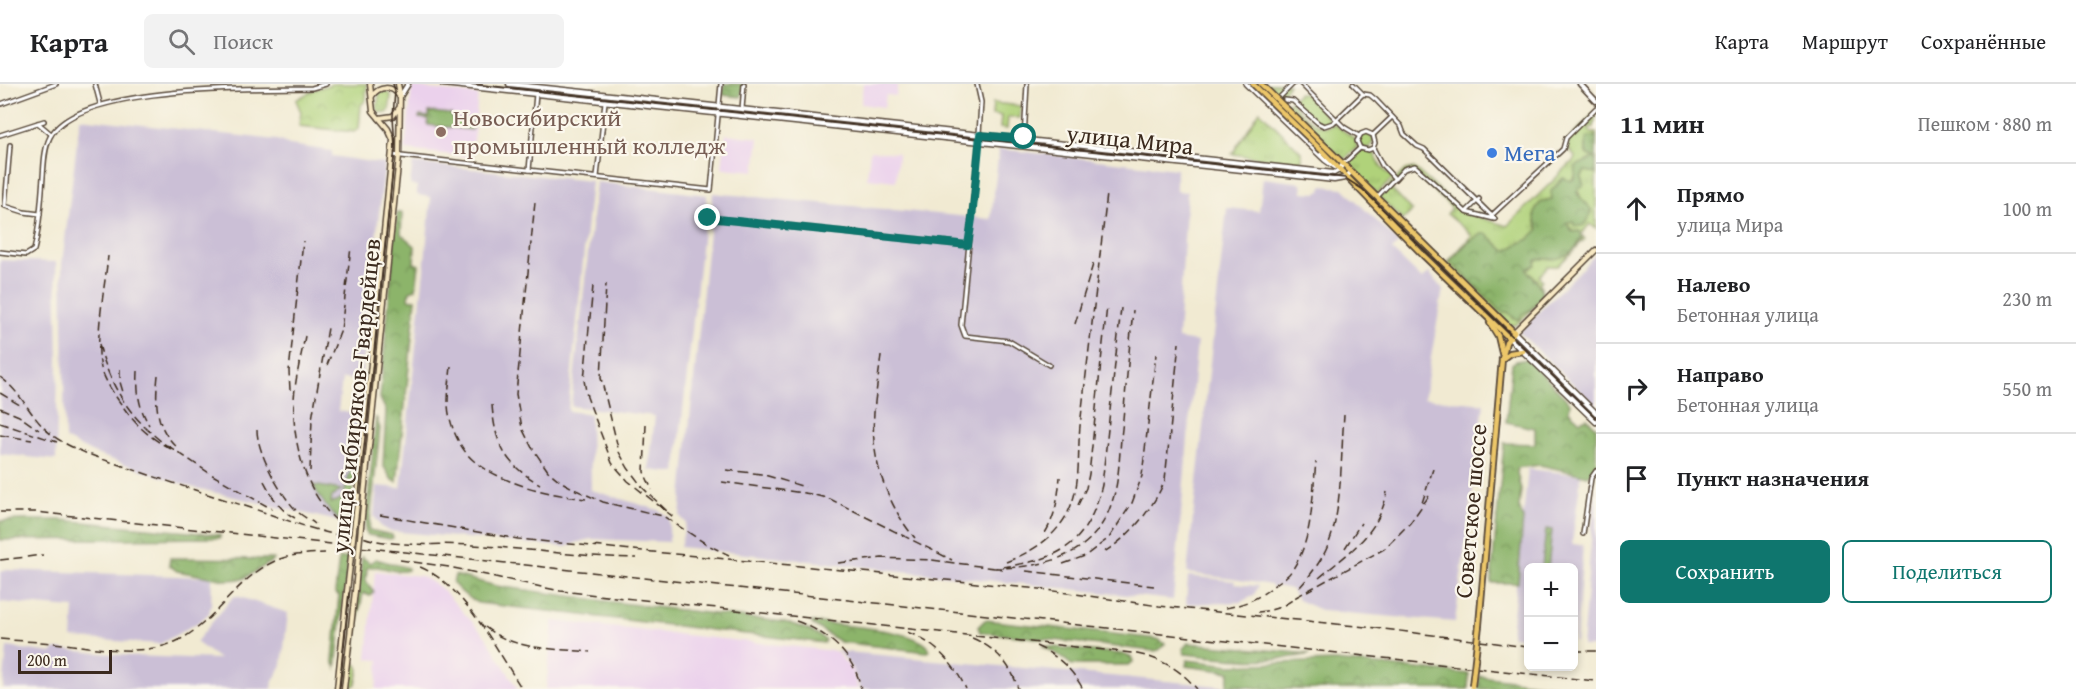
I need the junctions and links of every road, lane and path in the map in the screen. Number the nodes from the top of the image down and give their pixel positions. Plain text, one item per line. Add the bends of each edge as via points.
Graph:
1 (56, 84) edge
2 (95, 84) edge
3 (326, 84) edge
4 (370, 84) edge
5 (398, 84) edge
6 (408, 84) edge
7 (443, 84) edge
8 (509, 84) edge
9 (721, 84) edge
10 (744, 84) edge
11 (977, 84) edge
12 (1028, 84) edge
13 (1246, 84) edge
14 (1253, 84) edge
15 (1261, 84) edge
16 (1293, 84) edge
17 (1301, 84) edge
18 (1353, 84) edge
19 (1580, 84) edge
20 (536, 94) junction
21 (1363, 94) junction
22 (400, 99) junction
23 (370, 100) junction
24 (605, 101) junction
25 (1596, 101) edge
26 (100, 103) junction
27 (1, 104) edge
28 (719, 106) junction
29 (399, 107) junction
30 (1270, 107) junction
31 (1596, 108) edge
32 (742, 109) junction
33 (1274, 111) junction
34 (718, 114) junction
35 (1392, 117) junction
36 (379, 118) junction
37 (44, 120) dead end
38 (1336, 120) junction
39 (38, 123) junction
40 (51, 134) junction
41 (0, 135) edge
42 (980, 135) junction
43 (1373, 135) junction
44 (1359, 136) junction
45 (1024, 139) junction
46 (979, 142) junction
47 (10, 145) dead end
48 (1024, 147) junction
49 (1360, 148) junction
50 (1373, 148) junction
51 (1324, 149) junction
52 (392, 155) junction
53 (399, 156) junction
54 (1220, 160) junction
55 (1325, 160) junction
56 (1343, 164) junction
57 (1219, 168) junction
58 (1338, 169) junction
59 (529, 170) junction
60 (1323, 171) junction
61 (1349, 174) junction
62 (597, 177) junction
63 (1395, 178) junction
64 (1377, 197) junction
65 (1478, 200) junction
66 (1466, 212) junction
67 (40, 214) junction
68 (1491, 216) junction
69 (708, 218) dead end
70 (968, 245) junction
71 (1596, 250) edge
72 (0, 252) edge
73 (382, 256) junction
74 (388, 257) junction
75 (1482, 313) junction
76 (1514, 332) junction
77 (1509, 338) junction
78 (1523, 351) junction
79 (1503, 359) junction
80 (1049, 365) dead end
81 (1596, 413) edge
82 (1596, 422) edge
83 (1596, 471) edge
84 (1583, 534) dead end
85 (1472, 687) edge
86 (337, 689) edge
87 (344, 689) edge

1 - 27 street
2 - 26 street
3 - 26 street via 312,88 158,91
4 - 23 main road
5 - 22 main road
6 - 22 street
7 - 20 street, улица Мира
8 - 28 street, улица Мира
9 - 28 street
10 - 32 street
11 - 42 street
12 - 45 street
13 - 30 street
14 - 51 main road, bridge
15 - 51 main road, bridge
16 - 30 street
17 - 38 street
18 - 21 street
19 - 25 street
20 - 24 street, улица Мира
20 - 59 street
21 - 35 street via 1370,95
21 - 38 street
22 - 23 main road via 397,92 384,88 377,89
22 - 29 main road
23 - 36 main road via 372,111
24 - 34 street, улица Мира
24 - 62 street
26 - 40 street via 65,118
28 - 32 street, улица Мира
28 - 34 street
29 - 36 main road via 393,116
29 - 53 main road, улица Сибиряков-Гвардейцев
30 - 33 street
31 - 68 street via 1566,138 1563,149
32 - 42 street, улица Мира
33 - 38 street via 1289,100 1324,126
33 - 55 street
34 - 46 street, улица Мира
34 - 62 street via 711,190
35 - 43 street
35 - 65 street via 1404,134
36 - 52 main road, улица Сибиряков-Гвардейцев via 393,136
37 - 39 street
38 - 44 street
39 - 40 street
39 - 41 street
40 - 67 street
42 - 45 street, улица Мира
42 - 46 street
43 - 44 street via 1366,132
43 - 50 street
44 - 49 street
45 - 48 street
45 - 54 street, улица Мира
46 - 48 street, улица Мира
46 - 70 street
47 - 67 street via 5,206
48 - 57 street, улица Мира
49 - 50 street
49 - 56 street
50 - 63 street
51 - 56 main road
51 - 58 main road
52 - 53 street
52 - 73 main road, улица Сибиряков-Гвардейцев
53 - 59 street
53 - 74 main road, улица Сибиряков-Гвардейцев
54 - 57 street
54 - 60 street, улица Мира
55 - 58 street
55 - 60 street
56 - 58 street
56 - 61 main road
57 - 61 street, улица Мира via 1334,180
58 - 60 street, улица Мира via 1334,173
58 - 61 main road
59 - 62 street
61 - 64 main road
61 - 75 main road
63 - 64 street
63 - 66 street via 1404,169 1415,166
64 - 76 main road
65 - 66 street
65 - 68 street
66 - 68 street via 1495,219
67 - 72 street via 32,253
69 - 70 street
70 - 80 street via 961,326 965,336 1009,340
71 - 76 main road
73 - 74 main road
73 - 86 main road, улица Сибиряков-Гвардейцев, bridge
74 - 87 main road, улица Сибиряков-Гвардейцев, bridge
75 - 77 main road
75 - 79 main road via 1498,336
76 - 77 main road
76 - 81 street
77 - 78 street
77 - 79 main road, Советское шоссе
78 - 79 main road
78 - 82 street
79 - 85 main road, Советское шоссе, bridge
83 - 84 street via 1591,478

